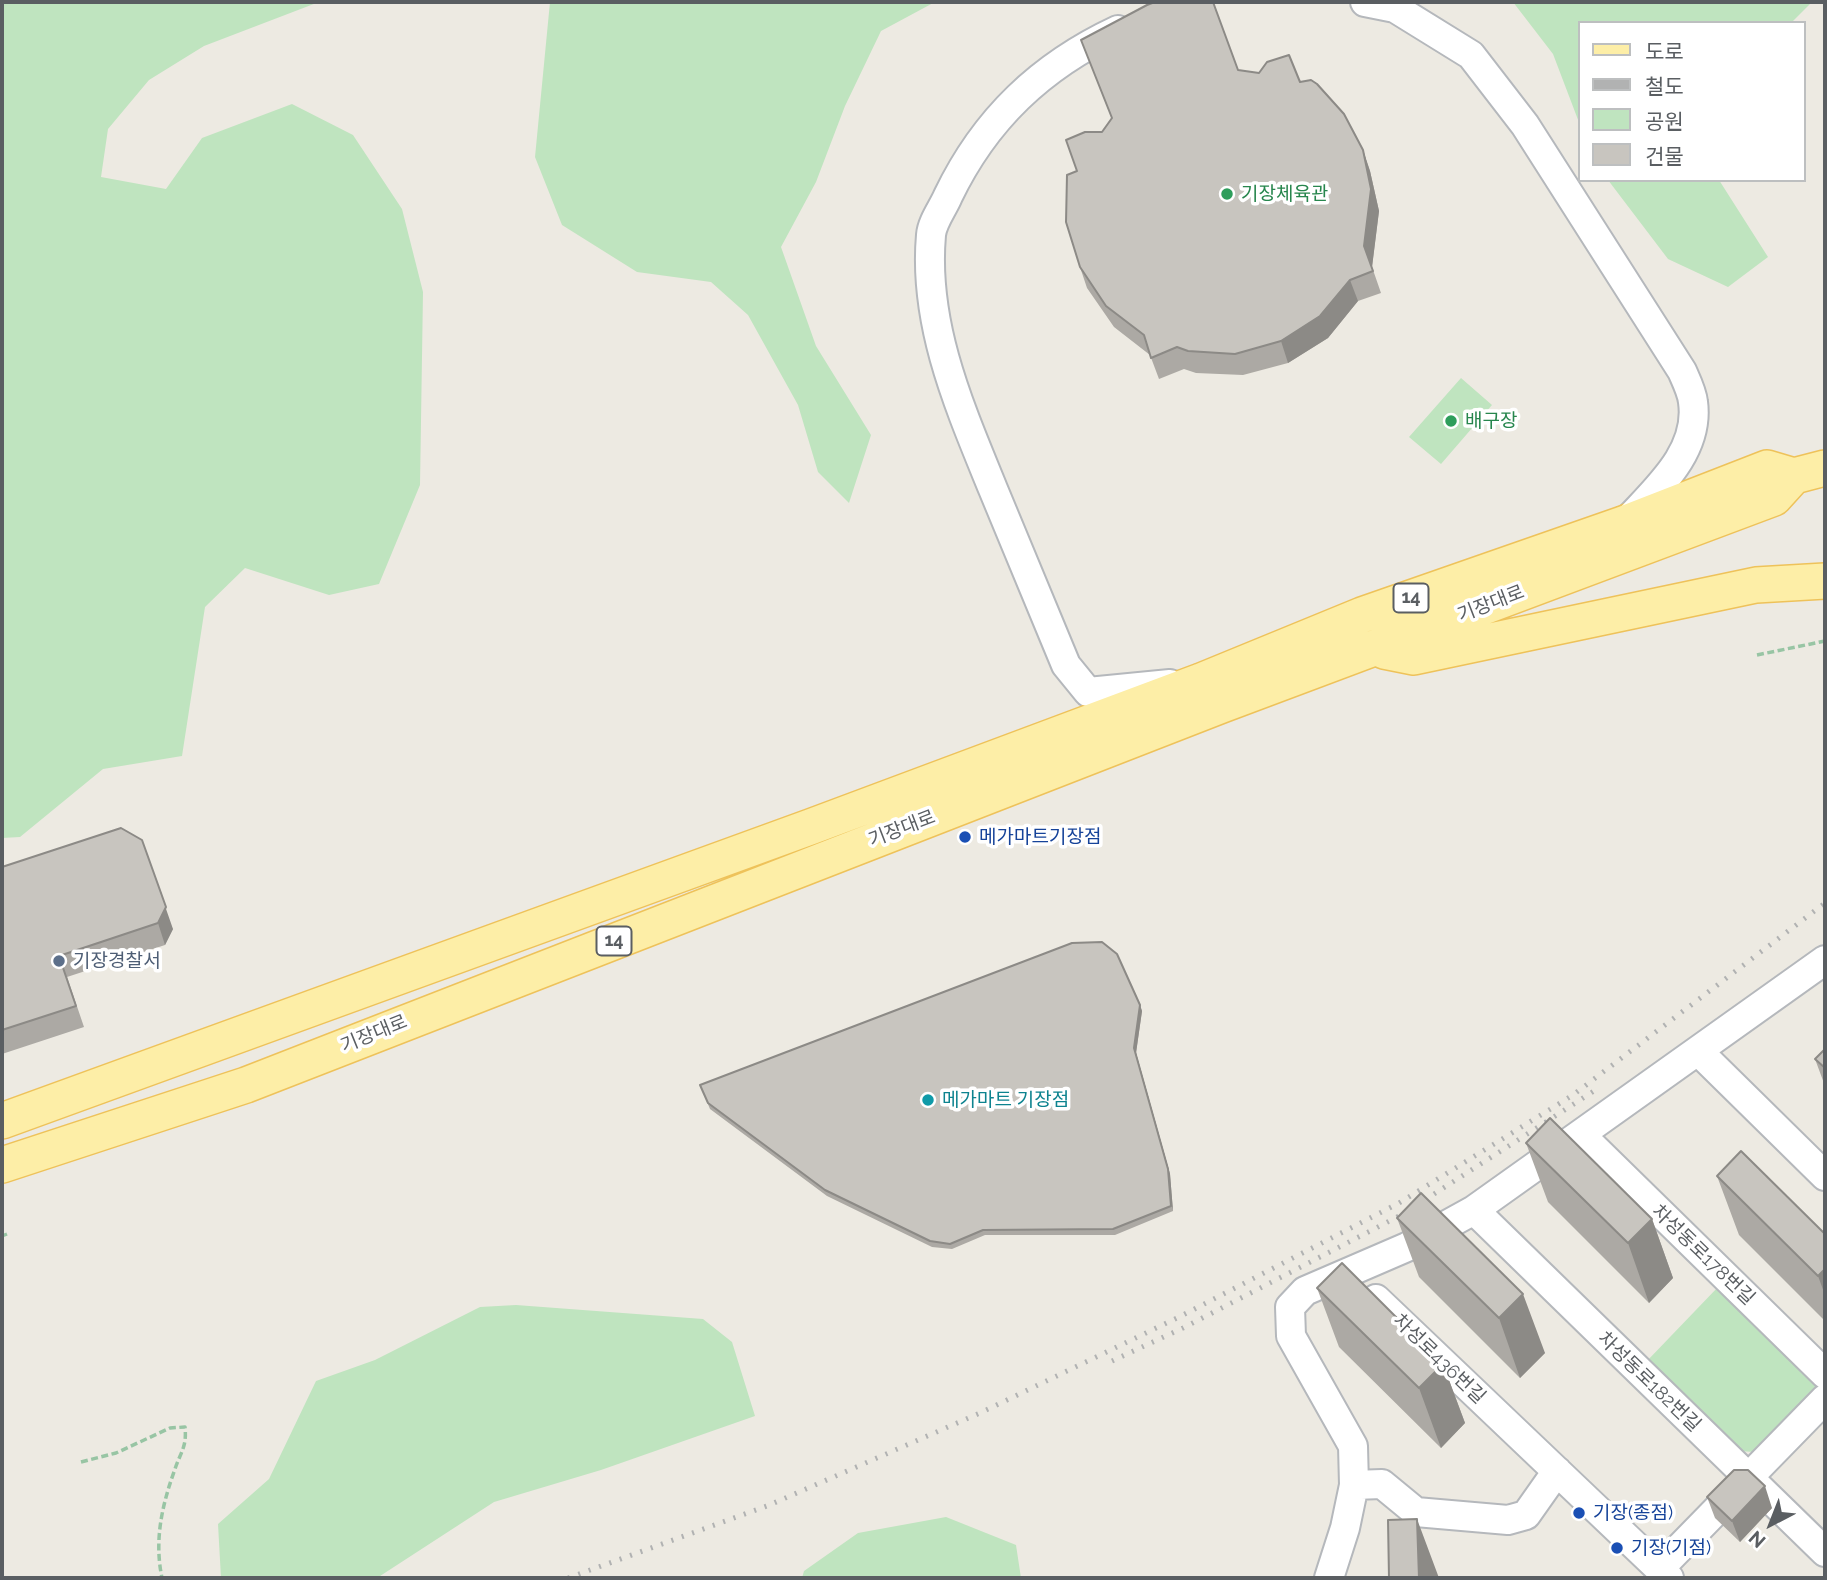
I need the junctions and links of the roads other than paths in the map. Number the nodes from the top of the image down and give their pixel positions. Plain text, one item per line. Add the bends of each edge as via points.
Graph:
1 (1364, 2) edge
2 (1136, 22) edge
3 (1809, 472) edge
4 (1623, 524) junction
5 (1825, 581) edge
6 (1374, 649) junction
7 (1201, 681) junction
8 (1825, 960) edge
9 (1698, 1051) junction
10 (2, 1121) edge
11 (1581, 1135) junction
12 (2, 1165) edge
13 (1825, 1177) edge
14 (1474, 1210) junction
15 (1349, 1273) junction
16 (1825, 1374) edge
17 (1825, 1399) edge
18 (1557, 1471) junction
19 (1748, 1478) junction
20 (1354, 1485) junction
21 (1825, 1552) edge
22 (1664, 1574) edge
23 (1329, 1578) edge

1 - 4 street via 1395,8 1471,55 1525,125 1682,371 1693,402 1690,434 1676,466
2 - 7 street via 1088,44 1022,90 967,158 931,232 933,288 952,387 1066,665 1088,692
3 - 4 main road, 기장대로 / 14 via 1767,468
3 - 6 main road, 기장대로 / 14 via 1774,498
4 - 7 main road, 기장대로 / 14 via 1363,615
5 - 6 main road via 1756,585 1413,657
6 - 12 main road, 기장대로 / 14 via 246,1084
7 - 10 main road, 기장대로 / 14
8 - 9 street
9 - 11 street
9 - 13 street
11 - 14 street
11 - 16 street, 차성동로178번길
14 - 15 street
14 - 19 street, 차성동로182번길
15 - 18 street, 차성로436번길
15 - 20 street via 1305,1292 1290,1307 1291,1336 1353,1446
17 - 19 street
18 - 20 street via 1526,1515 1508,1520 1416,1512 1382,1484
18 - 22 street, 차성로436번길
19 - 21 street, 차성동로182번길
19 - 22 street
20 - 23 street

